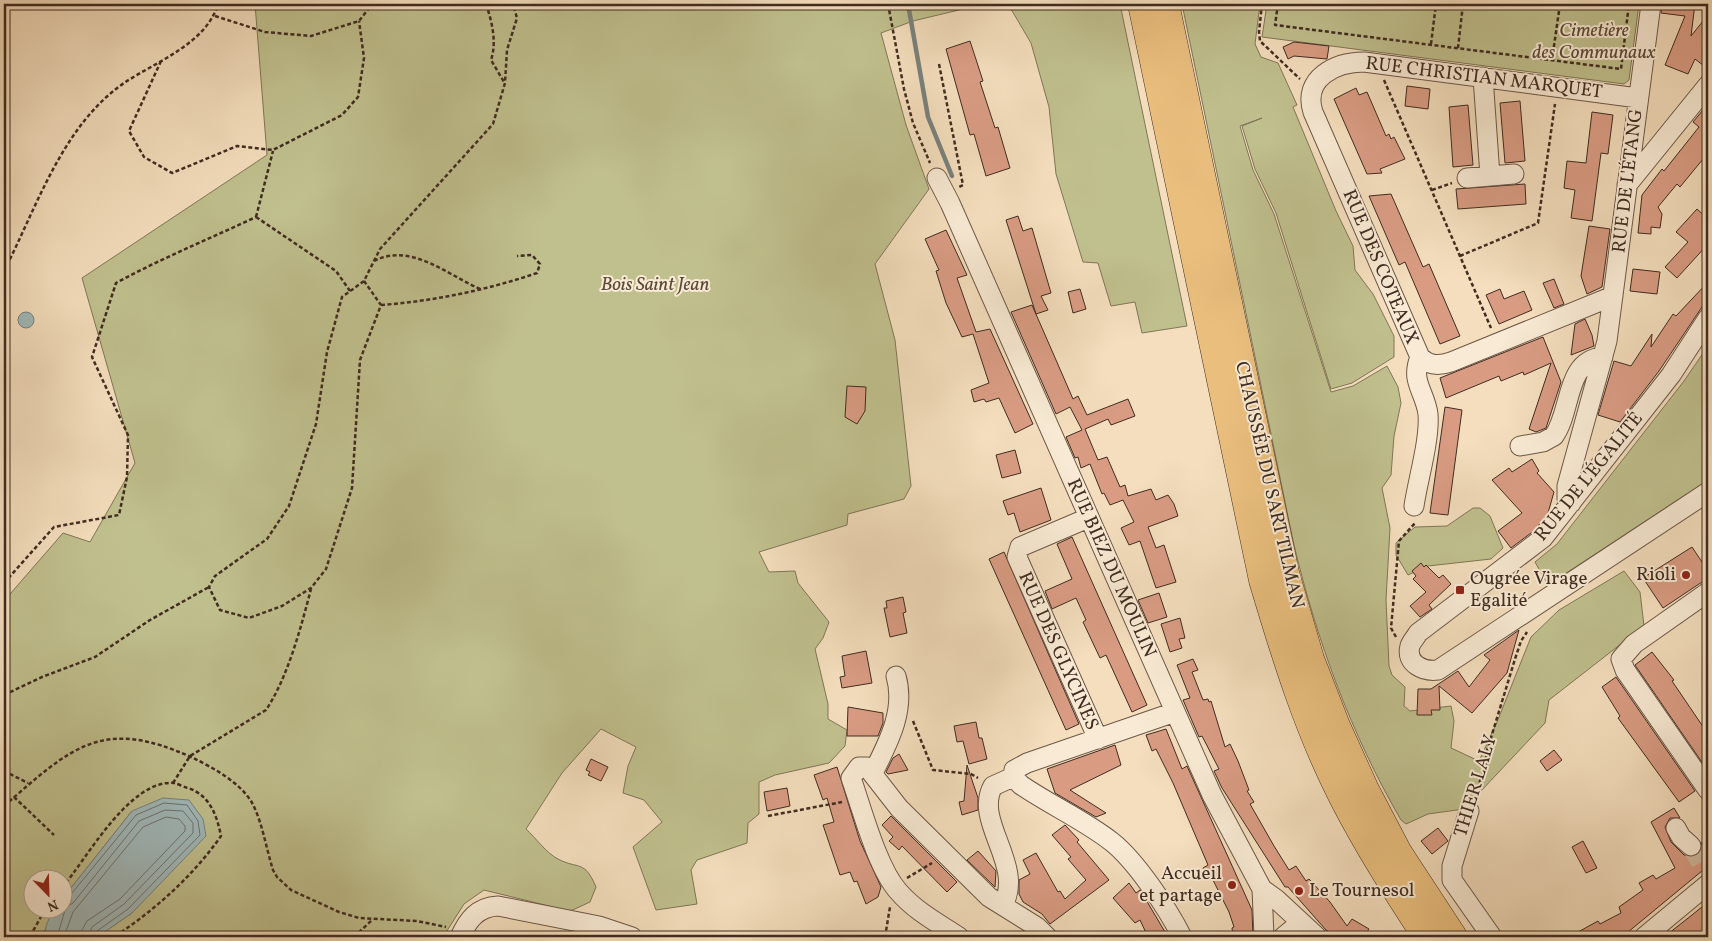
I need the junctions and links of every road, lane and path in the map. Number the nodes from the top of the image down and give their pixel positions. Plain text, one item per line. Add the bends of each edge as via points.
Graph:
1 (218, 4) edge
2 (367, 4) edge
3 (486, 4) edge
4 (513, 4) edge
5 (888, 4) edge
6 (1142, 4) edge
7 (1165, 4) edge
8 (1262, 4) edge
9 (1278, 4) edge
10 (1436, 4) edge
11 (1463, 4) edge
12 (1560, 4) edge
13 (1629, 4) edge
14 (1651, 4) edge
15 (215, 16) junction
16 (359, 21) junction
17 (1430, 45) junction
18 (1458, 48) junction
19 (1552, 60) junction
20 (161, 61) junction
21 (939, 64) dead end
22 (1377, 64) junction
23 (1482, 77) junction
24 (505, 83) junction
25 (1708, 84) edge
26 (1557, 87) junction
27 (1312, 90) junction
28 (1638, 98) junction
29 (273, 150) junction
30 (1514, 174) dead end
31 (1490, 176) junction
32 (1467, 178) joint
33 (1627, 185) junction
34 (940, 186) junction
35 (1432, 190) junction
36 (256, 217) junction
37 (517, 256) dead end
38 (1460, 256) junction
39 (373, 262) junction
40 (4, 271) edge
41 (364, 281) junction
42 (480, 289) junction
43 (350, 291) junction
44 (1613, 296) junction
45 (381, 305) junction
46 (1708, 318) edge
47 (1498, 343) junction
48 (1420, 357) junction
49 (1603, 357) junction
50 (1520, 446) dead end
51 (1708, 492) edge
52 (1571, 502) junction
53 (1416, 513) joint
54 (1088, 518) junction
55 (4, 582) edge
56 (209, 587) junction
57 (311, 588) junction
58 (1708, 592) edge
59 (1531, 629) dead end
60 (1410, 646) junction
61 (896, 676) dead end
62 (4, 695) edge
63 (900, 697) junction
64 (1175, 712) junction
65 (1098, 739) junction
66 (190, 756) junction
67 (4, 771) edge
68 (873, 773) junction
69 (965, 773) dead end
70 (1013, 777) junction
71 (28, 783) junction
72 (173, 783) junction
73 (1708, 790) edge
74 (14, 797) junction
75 (858, 798) junction
76 (4, 806) edge
77 (1470, 810) joint
78 (768, 816) dead end
79 (1676, 828) dead end
80 (54, 835) dead end
81 (1691, 846) tunnel mouth
82 (947, 855) junction
83 (1389, 859) junction
84 (72, 875) edge
85 (1707, 875) edge
86 (895, 887) junction
87 (1262, 889) junction
88 (1002, 906) junction
89 (41, 918) edge
90 (374, 918) junction
91 (1300, 923) junction
92 (462, 934) edge
93 (33, 937) edge
94 (114, 937) edge
95 (354, 937) edge
96 (632, 937) edge
97 (885, 937) edge
98 (959, 937) edge
99 (1047, 937) edge
100 (1182, 937) edge
101 (1264, 937) edge
102 (1283, 937) edge
103 (1317, 937) edge
104 (1427, 937) edge
105 (1453, 937) edge
106 (1492, 937) edge
107 (1644, 937) edge

1 - 15 path
2 - 16 path via 369,8
3 - 24 path via 492,20 495,50 491,60
4 - 24 path via 517,18 506,50
5 - 34 path via 899,68 913,122
6 - 83 highway, CHAUSSÉE DU SART TILMAN via 1263,580 1290,668 1342,796
7 - 83 highway, CHAUSSÉE DU SART TILMAN via 1285,573 1310,659 1365,790
8 - 27 path via 1260,41
9 - 17 path via 1275,26
10 - 17 path
11 - 18 path
12 - 19 path
13 - 19 path via 1621,69
14 - 28 street, RUE DE L'ÉTANG
15 - 16 path via 265,32 311,36
15 - 20 path via 184,47
16 - 29 path via 364,58 358,97 342,115
17 - 18 path
18 - 19 path
20 - 29 path via 129,131 144,157 172,172 237,146
20 - 40 path via 99,104 53,166
21 - 34 path via 963,186
22 - 23 street, RUE CHRISTIAN MARQUET
22 - 27 street, RUE CHRISTIAN MARQUET via 1356,62 1336,66 1320,75
22 - 35 path
23 - 26 street, RUE CHRISTIAN MARQUET
23 - 31 street
24 - 39 path via 493,124 380,249
25 - 33 street
26 - 28 street, RUE CHRISTIAN MARQUET
26 - 38 path via 1538,223
27 - 48 street, RUE DES COTEAUX via 1313,112
28 - 33 street, RUE DE L'ÉTANG
29 - 36 path
30 - 31 street
31 - 32 street
32 - 35 path
33 - 44 street, RUE DE L'ÉTANG
34 - 54 street, RUE BIEZ DU MOULIN
35 - 38 path
36 - 43 path via 336,271
36 - 55 path via 161,259 116,283 92,358 128,435 128,477 119,515 54,527
37 - 42 path via 532,256 540,264 537,272
38 - 47 path
39 - 41 path
39 - 42 path via 384,256 409,256 440,267
41 - 43 path
41 - 45 path
42 - 45 path
43 - 56 path via 342,297 327,352 316,424 289,506 267,539 215,576
44 - 47 street
44 - 49 street, RUE DE L'ÉTANG
45 - 57 path via 360,360 352,488 326,569
46 - 52 street, RUE DE L'ÉGALITÉ via 1671,374
47 - 48 street via 1443,364 1429,364
48 - 53 street, RUE DES COTEAUX via 1415,375 1428,420
49 - 50 street via 1592,358 1581,366 1554,436 1543,442
49 - 52 street, RUE DE L'ÉTANG via 1567,486 1567,499
51 - 60 street via 1438,670 1428,672 1419,669 1410,654
52 - 60 street, RUE DE L'ÉGALITÉ via 1543,538 1418,633
53 - 60 path via 1399,542 1391,628 1397,638
54 - 64 street, RUE BIEZ DU MOULIN
54 - 65 street, RUE DES GLYCINES via 1020,547 1017,552
56 - 57 path via 220,610 249,618 282,606
56 - 62 path via 150,620 95,657
57 - 66 path via 274,699 266,710
58 - 73 street via 1652,630 1621,659 1625,670
59 - 77 path, THIER LALY via 1521,641
61 - 63 street
63 - 68 street via 898,715
63 - 69 path via 908,706 933,770
64 - 65 street
64 - 87 street, RUE BIEZ DU MOULIN via 1212,795
65 - 70 street via 1027,763 1014,770
66 - 71 path via 147,740 110,739 81,748 52,764
66 - 72 path
66 - 90 path via 217,771 249,798 273,870 286,887 339,912 359,918
67 - 71 path
68 - 75 street via 866,766 854,772 851,778
68 - 82 street via 888,796
70 - 88 street via 993,786 988,802 991,823 1002,847 1009,885
70 - 100 street via 1119,848 1167,910
71 - 74 path
72 - 84 path via 150,788 128,803
72 - 94 path via 197,791 216,814 221,836 204,860 172,892
74 - 76 path
74 - 80 path
75 - 78 path
75 - 86 street via 883,866
77 - 106 street, THIER LALY via 1452,866 1452,880
79 - 81 street
82 - 86 path
82 - 88 street
83 - 104 highway, CHAUSSÉE DU SART TILMAN
83 - 105 highway, CHAUSSÉE DU SART TILMAN
85 - 107 street
86 - 97 path
86 - 98 street via 919,911
87 - 91 street, RUE BIEZ DU MOULIN
87 - 101 street
88 - 99 street
89 - 93 path
90 - 92 path via 417,921
90 - 95 path
91 - 102 street
91 - 103 street, RUE BIEZ DU MOULIN
92 - 96 street via 474,914 488,906 498,906 599,926

